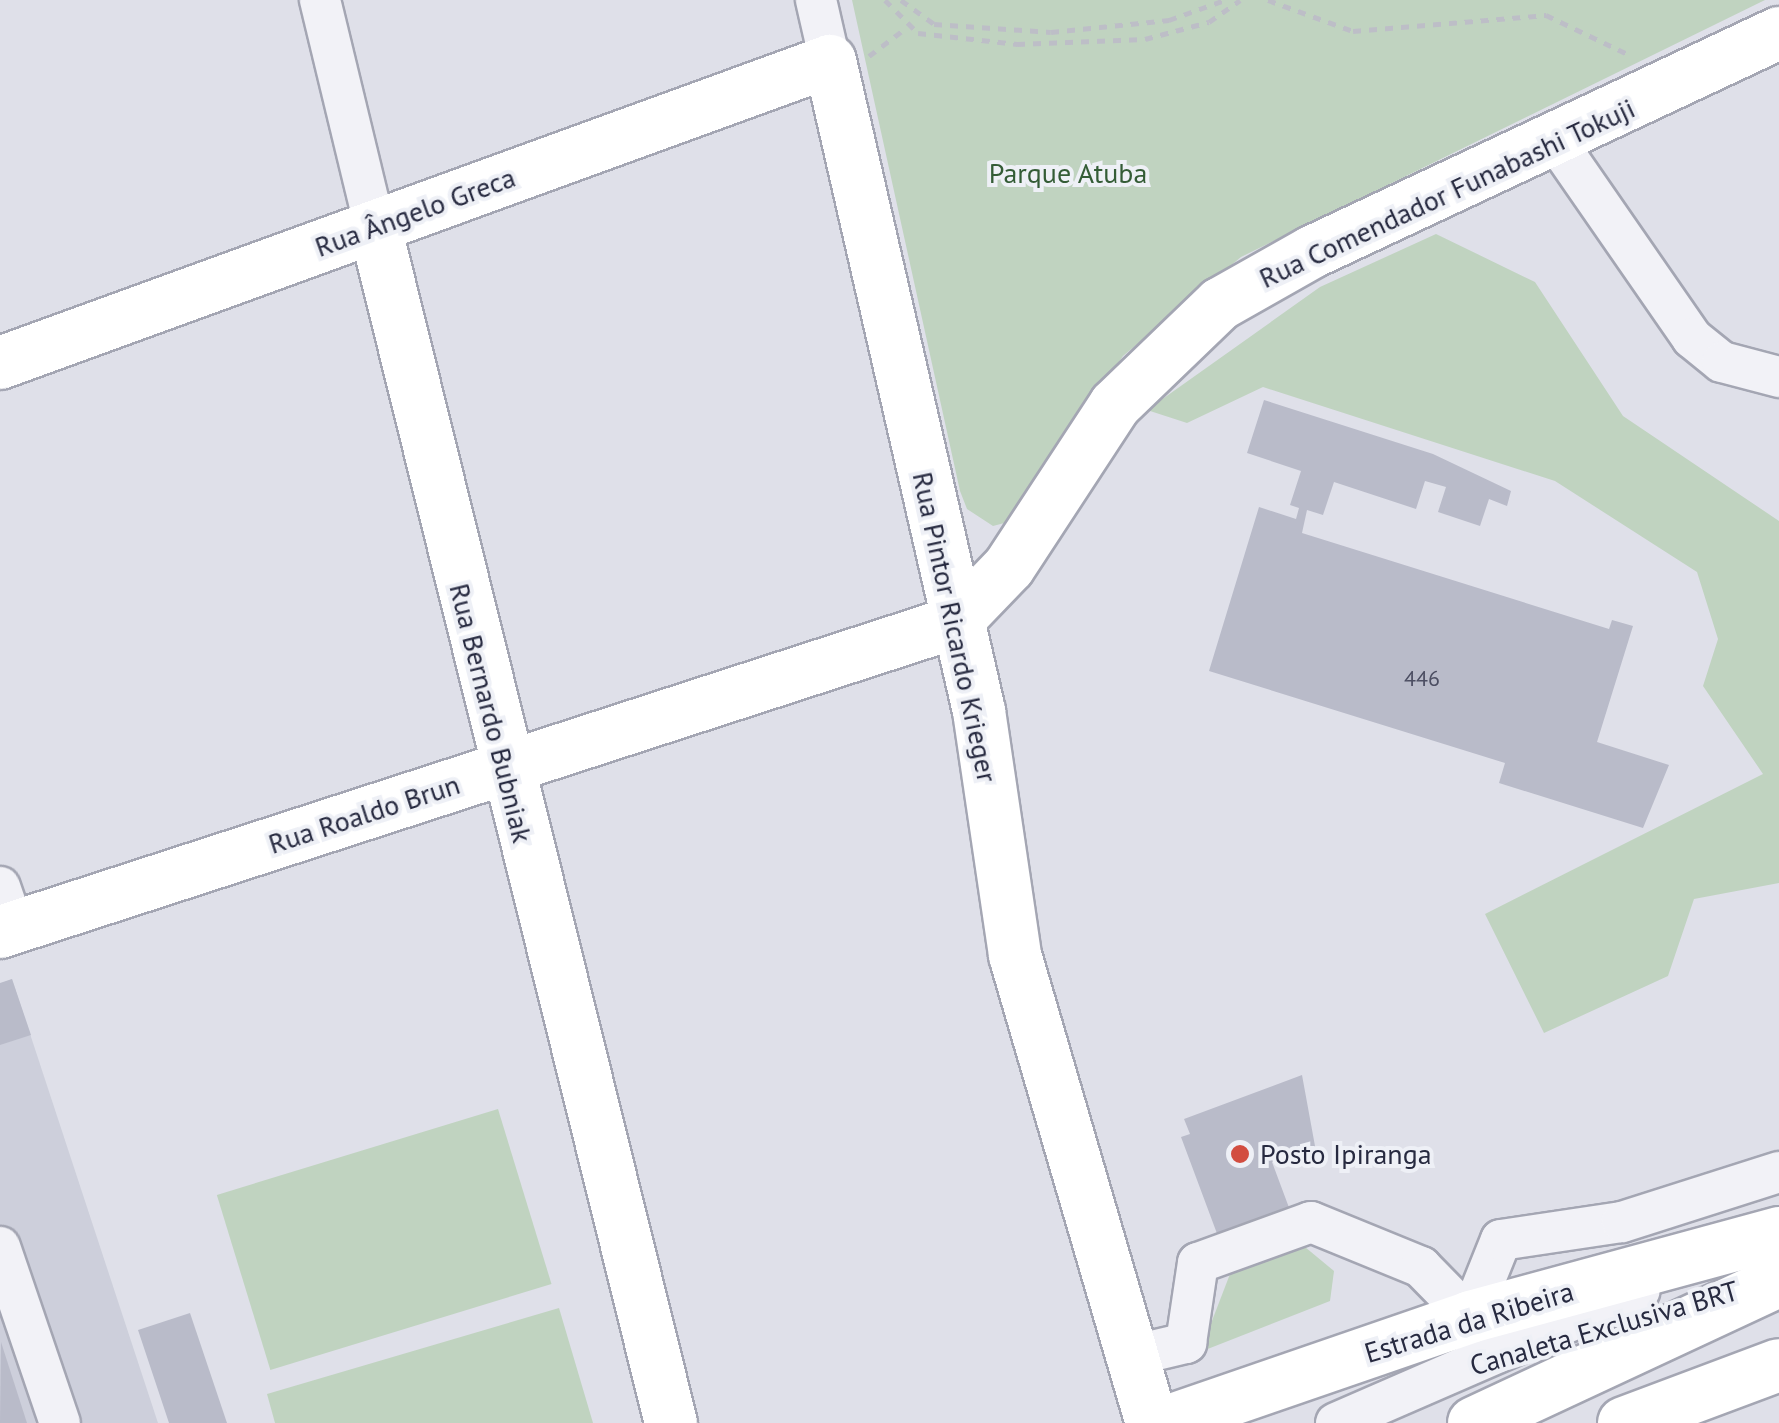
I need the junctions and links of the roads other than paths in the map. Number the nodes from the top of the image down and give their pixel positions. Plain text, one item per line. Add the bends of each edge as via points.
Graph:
1 (320, 0) edge
2 (816, 0) edge
3 (1779, 32) edge
4 (830, 61) junction
5 (1555, 140) junction
6 (375, 227) junction
7 (0, 363) edge
8 (1779, 377) edge
9 (956, 622) junction
10 (504, 769) junction
11 (5, 916) edge
12 (1779, 1172) edge
13 (1779, 1233) edge
14 (0, 1247) edge
15 (1779, 1280) edge
16 (1470, 1317) junction
17 (1131, 1356) junction
18 (1779, 1365) edge
19 (1428, 1379) junction
20 (60, 1423) edge
21 (670, 1423) edge
22 (1152, 1423) edge
23 (1162, 1423) edge
24 (1336, 1423) edge
25 (1474, 1423) edge
26 (1624, 1423) edge

1 - 6 street, Rua Bernardo Bubniak
2 - 4 street, Rua Pintor Ricardo Krieger
3 - 5 main road, Rua Comendador Funabashi Tokuji
4 - 6 main road, Rua Ângelo Greca
4 - 9 main road, Rua Pintor Ricardo Krieger
5 - 8 street via 1692,338 1722,362
5 - 9 main road, Rua Comendador Funabashi Tokuji via 1220,304 1115,405 1009,567
6 - 7 main road, Rua Ângelo Greca
6 - 10 main road, Rua Bernardo Bubniak
9 - 10 main road, Rua Roaldo Brun
9 - 17 main road, Rua Pintor Ricardo Krieger via 1015,955
10 - 11 main road, Rua Roaldo Brun
10 - 21 main road, Rua Bernardo Bubniak
12 - 16 street via 1622,1222 1500,1240
13 - 16 main road, Estrada da Ribeira
13 - 19 street, Canaleta Exclusiva BRT
14 - 20 street
15 - 19 street, Canaleta Exclusiva BRT
15 - 25 main road
16 - 17 street via 1421,1267 1310,1222 1198,1264 1186,1343
16 - 23 main road, Estrada da Ribeira
17 - 22 main road, Rua Pintor Ricardo Krieger
18 - 26 main road
19 - 24 street, Canaleta Exclusiva BRT

